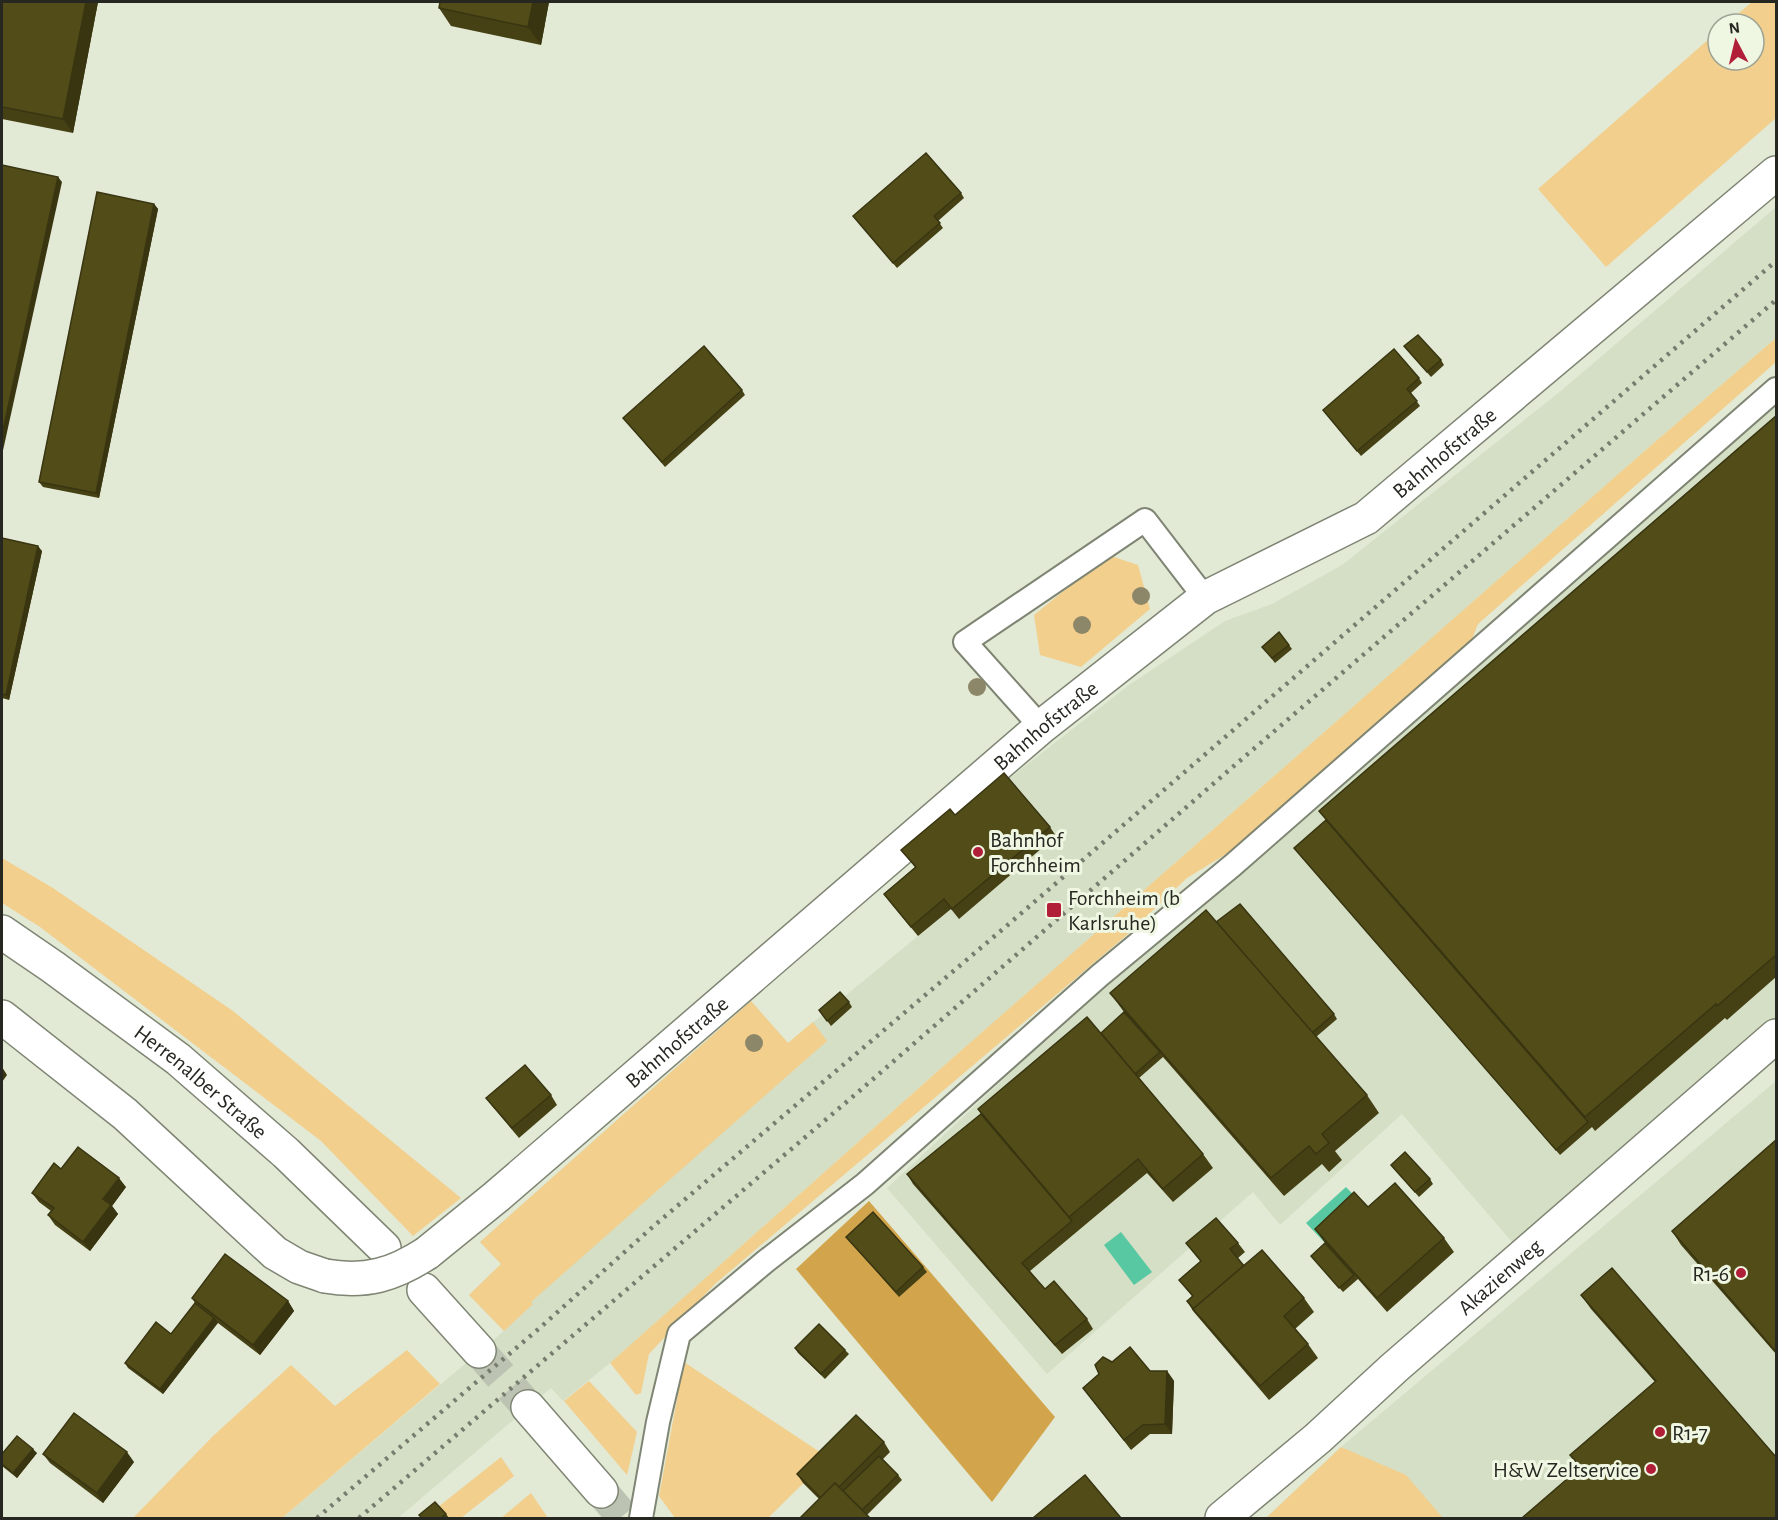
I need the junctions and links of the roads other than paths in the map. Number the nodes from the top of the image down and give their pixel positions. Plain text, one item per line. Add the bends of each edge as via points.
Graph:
1 (1776, 173) edge
2 (1776, 388) edge
3 (1205, 598) junction
4 (1041, 727) junction
5 (2, 932) edge
6 (2, 1017) edge
7 (1776, 1036) edge
8 (384, 1248) dead end
9 (424, 1290) dead end
10 (479, 1351) tunnel mouth
11 (528, 1407) tunnel mouth
12 (601, 1491) tunnel mouth
13 (641, 1518) edge
14 (1221, 1518) edge

1 - 3 street, Bahnhofstraße via 1366,518
2 - 13 lane via 865,1184 679,1334
3 - 4 street, Bahnhofstraße
3 - 4 lane via 1145,520 965,642
4 - 6 street, Bahnhofstraße, bridge via 496,1197 427,1253 384,1275 354,1279 325,1276 274,1253 125,1114
5 - 8 street, Herrenalber Straße via 178,1059 286,1153
7 - 14 street, Akazienweg via 1318,1438
9 - 10 street
11 - 12 street

